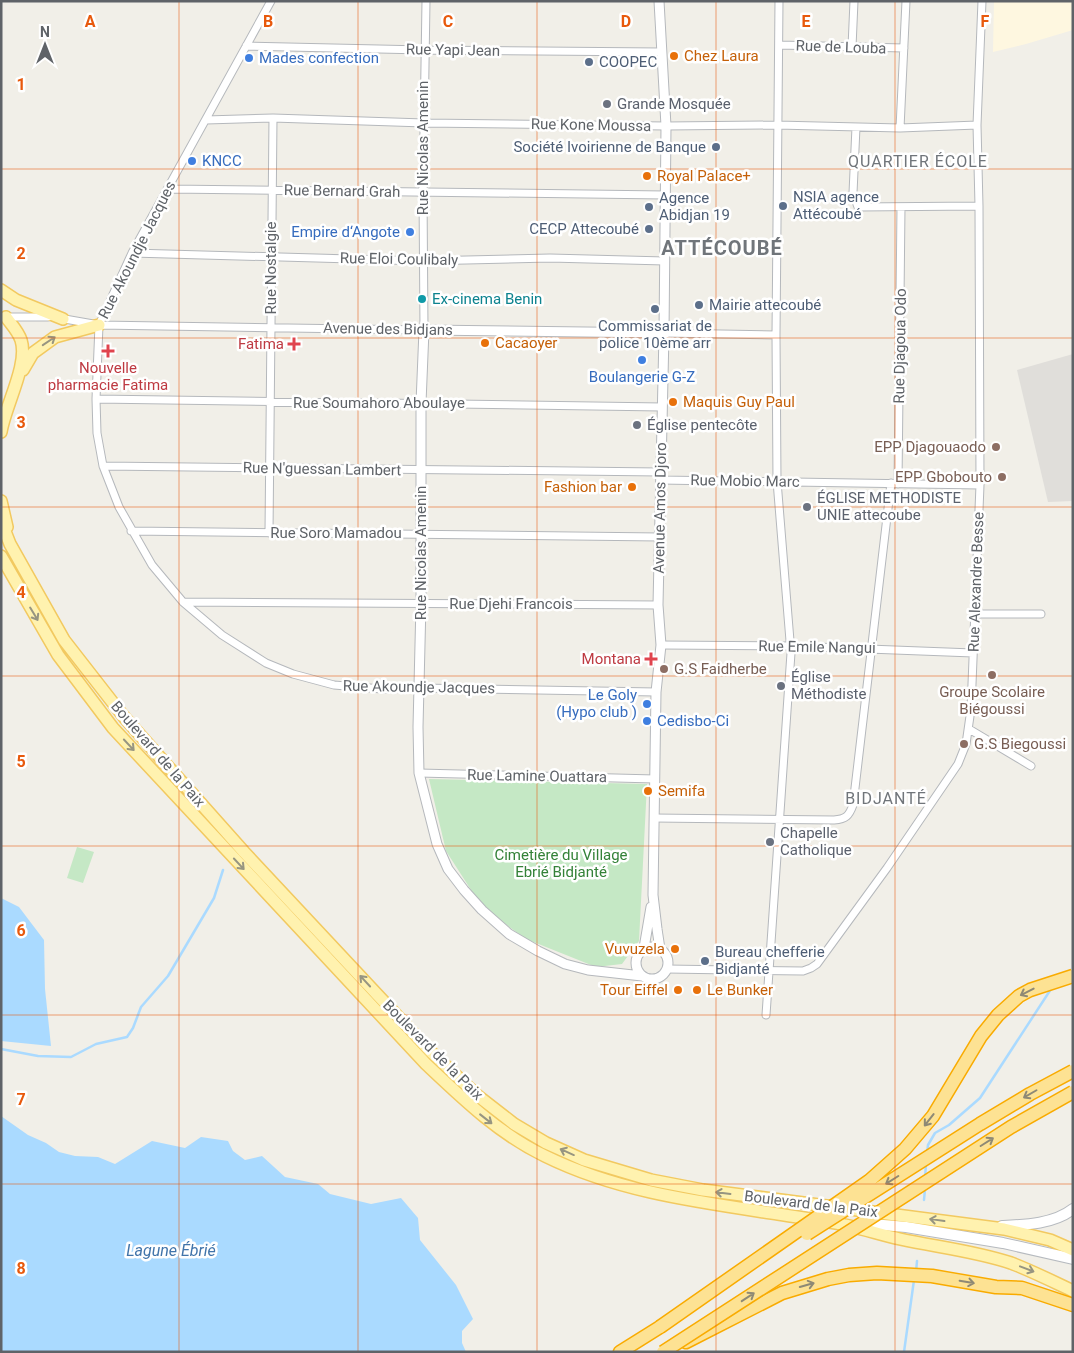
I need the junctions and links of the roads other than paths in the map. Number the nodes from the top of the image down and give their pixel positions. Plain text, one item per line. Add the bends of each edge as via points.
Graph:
1 (271, 1) edge
2 (426, 1) edge
3 (659, 1) edge
4 (779, 1) edge
5 (854, 1) edge
6 (906, 1) edge
7 (982, 1) edge
8 (779, 45) junction
9 (246, 46) junction
10 (852, 47) junction
11 (904, 48) junction
12 (424, 50) junction
13 (661, 52) junction
14 (273, 118) junction
15 (206, 120) junction
16 (424, 123) junction
17 (777, 125) junction
18 (977, 125) junction
19 (666, 126) junction
20 (856, 127) junction
21 (900, 128) junction
22 (169, 189) junction
23 (272, 190) junction
24 (423, 192) junction
25 (665, 195) junction
26 (979, 206) junction
27 (901, 208) junction
28 (132, 253) junction
29 (271, 257) junction
30 (423, 260) junction
31 (665, 261) junction
32 (1, 290) edge
33 (4, 317) edge
34 (63, 319) junction
35 (99, 324) junction
36 (271, 327) junction
37 (424, 330) junction
38 (664, 334) junction
39 (776, 335) junction
40 (18, 378) junction
41 (96, 399) junction
42 (270, 402) junction
43 (421, 403) junction
44 (662, 407) junction
45 (1, 432) edge
46 (103, 466) junction
47 (269, 469) junction
48 (421, 470) junction
49 (660, 476) junction
50 (776, 481) junction
51 (895, 483) junction
52 (980, 485) junction
53 (1, 501) edge
54 (1, 521) edge
55 (131, 531) junction
56 (269, 533) junction
57 (421, 533) junction
58 (660, 537) junction
59 (10, 544) junction
60 (1, 556) edge
61 (183, 602) junction
62 (421, 603) junction
63 (658, 604) junction
64 (975, 614) junction
65 (1041, 614) dead end
66 (661, 645) junction
67 (790, 646) junction
68 (872, 648) junction
69 (973, 652) junction
70 (419, 688) junction
71 (656, 692) junction
72 (969, 729) junction
73 (1031, 766) dead end
74 (419, 773) junction
75 (655, 778) junction
76 (654, 818) junction
77 (780, 819) junction
78 (653, 894) junction
79 (644, 948) junction
80 (660, 949) junction
81 (667, 970) junction
82 (769, 970) junction
83 (642, 976) junction
84 (1073, 976) edge
85 (766, 1015) dead end
86 (1073, 1071) edge
87 (1073, 1092) edge
88 (1073, 1210) edge
89 (844, 1224) junction
90 (985, 1227) junction
91 (1073, 1250) edge
92 (1073, 1259) edge
93 (1073, 1290) edge
94 (1073, 1305) edge
95 (660, 1327) junction
96 (620, 1352) edge
97 (663, 1352) edge
98 (668, 1352) edge

1 - 9 street, Rue Akoundje Jacques
2 - 12 street, Rue Nicolas Amenin
3 - 13 street, Avenue Amos Djoro
4 - 8 street
5 - 10 street
6 - 11 street
7 - 18 street, Rue Alexandre Besse
8 - 10 street, Rue de Louba
8 - 17 street
9 - 12 street, Rue Yapi Jean
9 - 15 street, Rue Akoundje Jacques
10 - 11 street, Rue de Louba
11 - 21 street
12 - 13 street, Rue Yapi Jean
12 - 16 street, Rue Nicolas Amenin
13 - 19 street, Avenue Amos Djoro
14 - 15 street, Rue Kone Moussa
14 - 16 street, Rue Kone Moussa
14 - 23 street, Rue Nostalgie
15 - 22 street, Rue Akoundje Jacques
16 - 19 street, Rue Kone Moussa
16 - 24 street, Rue Nicolas Amenin
17 - 19 street, Rue Kone Moussa
17 - 20 street, Rue Kone Moussa
17 - 39 street
18 - 21 street, Rue Kone Moussa
18 - 26 street, Rue Alexandre Besse
19 - 25 street, Avenue Amos Djoro
20 - 21 street, Rue Kone Moussa
20 - 27 street via 854,193 857,206
22 - 23 street, Rue Bernard Grah
22 - 28 street, Rue Akoundje Jacques
23 - 24 street, Rue Bernard Grah
23 - 29 street, Rue Nostalgie
24 - 25 street, Rue Bernard Grah
24 - 30 street, Rue Nicolas Amenin
25 - 31 street, Avenue Amos Djoro
26 - 27 street
26 - 52 street, Rue Alexandre Besse
27 - 51 street, Rue Djagoua Odo
28 - 29 street, Rue Eloi Coulibaly
28 - 35 street, Rue Akoundje Jacques
29 - 30 street, Rue Eloi Coulibaly
29 - 36 street, Rue Nostalgie
30 - 31 street, Rue Eloi Coulibaly via 550,258
30 - 37 street, Rue Nicolas Amenin
31 - 38 street, Avenue Amos Djoro
32 - 34 main road
33 - 34 street, Avenue des Bidjans
33 - 40 main road via 21,338 23,353
34 - 35 street, Avenue des Bidjans
35 - 36 street, Avenue des Bidjans
40 -> 35 main road via 34,353 49,341
35 - 41 street, Rue Akoundje Jacques
36 - 37 street, Avenue des Bidjans
36 - 42 street, Rue Nostalgie
37 - 38 street, Avenue des Bidjans
37 - 43 street, Rue Nicolas Amenin
38 - 39 street, Avenue des Bidjans
38 - 44 street, Avenue Amos Djoro
39 - 50 street
40 - 45 main road
41 - 42 street, Rue Soumahoro Aboulaye
41 - 46 street, Rue Akoundje Jacques via 97,433
42 - 43 street, Rue Soumahoro Aboulaye
42 - 47 street, Rue Nostalgie
43 - 44 street, Rue Soumahoro Aboulaye
43 - 48 street, Rue Nicolas Amenin
44 - 49 street, Avenue Amos Djoro
46 - 47 street, Rue N'guessan Lambert
46 - 55 street, Rue Akoundje Jacques
47 - 48 street, Rue N'guessan Lambert
47 - 56 street, Rue Nostalgie
48 - 49 street, Rue N'guessan Lambert
48 - 57 street, Rue Nicolas Amenin
49 - 50 street, Rue Mobio Marc
49 - 58 street, Avenue Amos Djoro
50 - 51 street, Rue Mobio Marc
50 - 67 street
51 - 52 street, Rue Mobio Marc
51 - 68 street, Rue Djagoua Odo
52 - 64 street, Rue Alexandre Besse
53 - 59 main road
54 - 59 main road, Boulevard de la Paix
55 - 56 street, Rue Soro Mamadou
55 - 61 street, Rue Akoundje Jacques via 152,565
56 - 57 street, Rue Soro Mamadou
57 - 58 street, Rue Soro Mamadou
57 - 62 street, Rue Nicolas Amenin
58 - 63 street, Avenue Amos Djoro
90 -> 59 main road, Boulevard de la Paix via 703,1190 651,1180 584,1160 514,1124 430,1051 244,852 124,717 64,640
60 -> 89 main road, Boulevard de la Paix via 58,655 113,728 426,1064 487,1120 545,1156 611,1182 702,1202
61 - 62 street, Rue Djehi Francois
61 - 70 street, Rue Akoundje Jacques via 222,635 293,674 334,685
62 - 63 street, Rue Djehi Francois
62 - 70 street, Rue Nicolas Amenin
63 - 66 street, Avenue Amos Djoro
64 - 65 street
64 - 69 street, Rue Alexandre Besse
66 - 67 street, Rue Emile Nangui
66 - 71 street, Avenue Amos Djoro
67 - 68 street, Rue Emile Nangui
67 - 77 street
68 - 69 street, Rue Emile Nangui
68 - 77 street, Rue Djagoua Odo via 853,805 849,815 834,820
69 - 72 street, Rue Alexandre Besse
70 - 71 street, Rue Akoundje Jacques
70 - 74 street, Rue Nicolas Amenin
71 - 75 street, Avenue Amos Djoro
72 - 73 street
72 - 82 street, Rue Alexandre Besse via 958,764 816,964 803,971
74 - 75 street, Rue Lamine Ouattara
74 - 83 street, Rue Nicolas Amenin via 437,844 448,868 482,910 508,934 565,964
75 - 76 street, Avenue Amos Djoro
76 - 77 street
76 - 78 street, Avenue Amos Djoro
77 - 82 street
78 - 79 street, Avenue Amos Djoro
78 - 80 street, Avenue Amos Djoro
79 - 80 street
79 - 83 street via 636,958
80 - 81 street via 667,958
81 - 82 street, Rue Alexandre Besse
81 - 83 street via 659,978
82 - 85 street
84 -> 95 highway, bridge via 1030,990 998,1015 981,1036 933,1116 905,1149 869,1181
86 -> 95 highway, bridge via 980,1124
97 -> 87 highway, bridge via 1004,1132
88 - 90 main road via 1048,1221
89 - 92 main road, Boulevard de la Paix via 906,1227 1003,1243
89 -> 93 main road, Boulevard de la Paix via 1010,1263
90 - 91 main road, Boulevard de la Paix via 1032,1235
98 -> 94 highway via 782,1293 828,1279 877,1273 903,1273 1022,1288
95 - 96 highway

